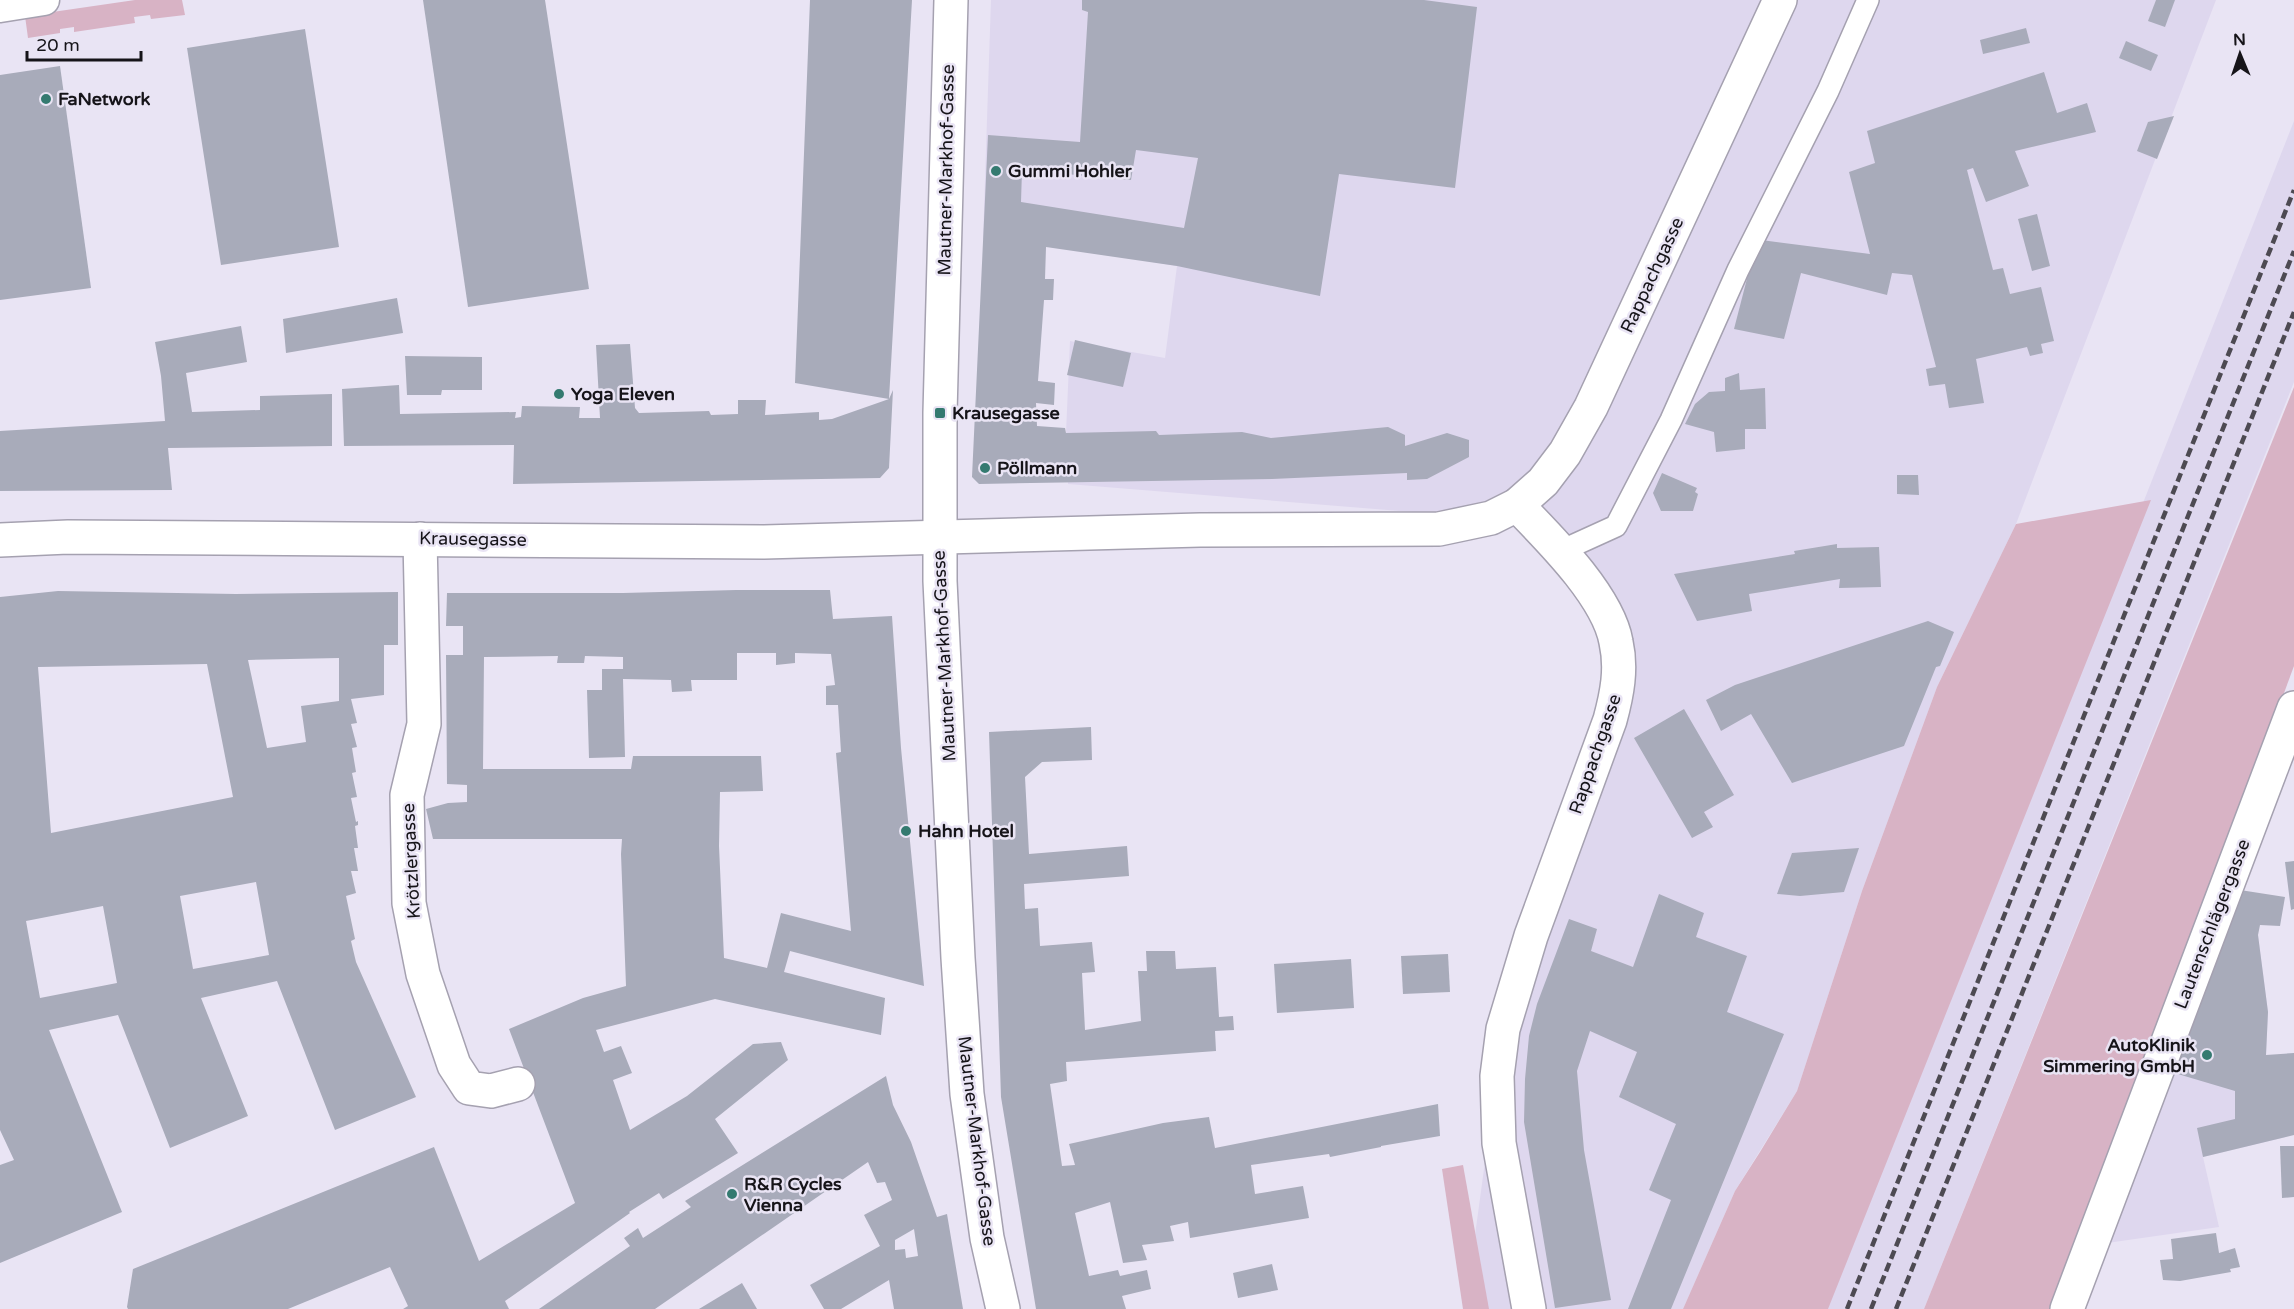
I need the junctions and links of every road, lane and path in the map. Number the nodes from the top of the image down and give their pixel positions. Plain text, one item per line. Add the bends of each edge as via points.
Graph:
1 (44, 0) edge
2 (951, 0) edge
3 (1780, 0) edge
4 (1868, 0) edge
5 (0, 7) edge
6 (1517, 505) junction
7 (939, 536) junction
8 (420, 539) junction
9 (0, 540) edge
10 (1561, 551) junction
11 (2294, 708) edge
12 (518, 1084) dead end
13 (1003, 1309) edge
14 (1529, 1309) edge
15 (2067, 1309) edge

1 - 5 street
2 - 7 street, Mautner-Markhof-Gasse
3 - 6 street, Rappachgasse via 1591,408 1543,482
4 - 10 lane via 1828,91 1738,270 1671,420 1616,526
6 - 7 street, Krausegasse via 1491,518 1439,529
6 - 10 street, Rappachgasse
7 - 8 street, Krausegasse via 764,542
7 - 13 street, Mautner-Markhof-Gasse via 967,1094 987,1238
8 - 9 street, Krausegasse
8 - 12 street, Krötzlergasse via 423,724 407,795 409,903 423,974 454,1065 469,1088 491,1091
10 - 14 street, Rappachgasse via 1612,625 1618,652 1618,688 1610,720 1531,936 1503,1029 1497,1076 1499,1143
11 - 15 street, Lautenschlägergasse

